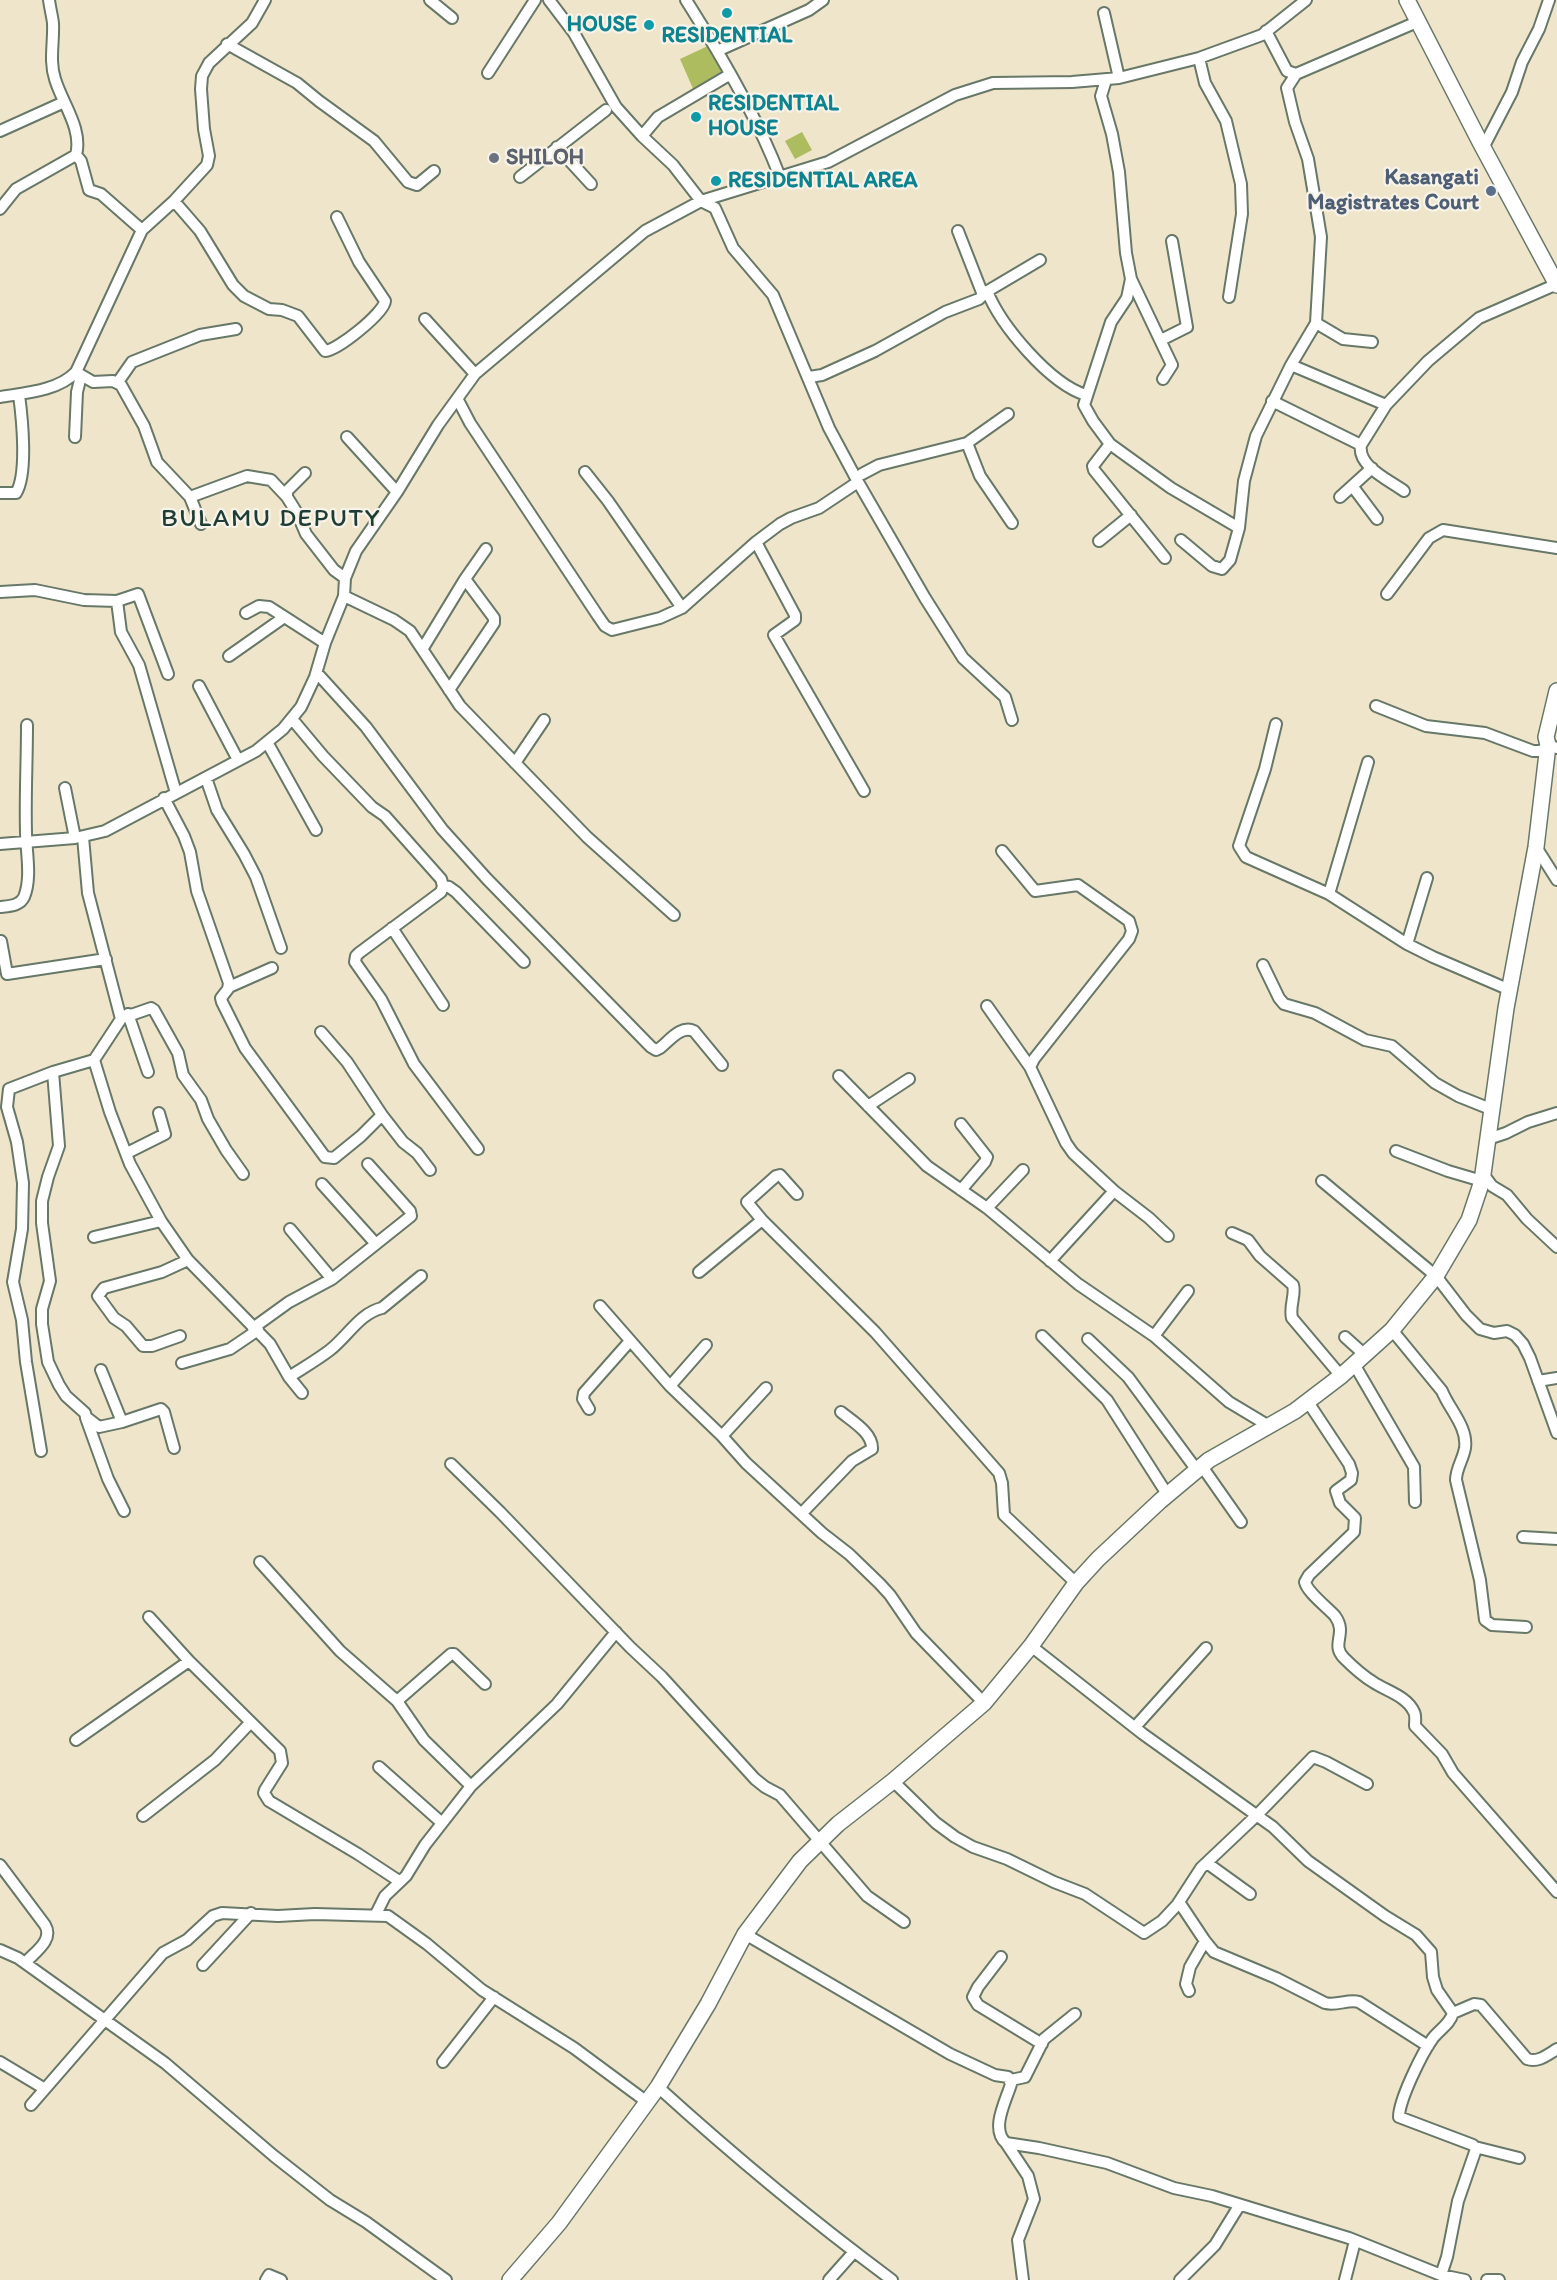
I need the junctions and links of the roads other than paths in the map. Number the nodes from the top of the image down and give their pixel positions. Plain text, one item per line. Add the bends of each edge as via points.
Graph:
1 (49, 0) edge
2 (265, 0) edge
3 (430, 0) edge
4 (535, 0) edge
5 (549, 0) edge
6 (686, 0) edge
7 (823, 0) edge
8 (1306, 0) edge
9 (1407, 0) edge
10 (1549, 0) edge
11 (1104, 13) dead end
12 (452, 18) dead end
13 (1417, 22) junction
14 (1266, 31) junction
15 (227, 45) junction
16 (717, 51) junction
17 (1199, 58) junction
18 (488, 73) dead end
19 (1296, 74) junction
20 (729, 75) junction
21 (1119, 78) junction
22 (1106, 80) junction
23 (63, 100) junction
24 (606, 110) dead end
25 (0, 131) edge
26 (642, 136) junction
27 (557, 147) junction
28 (1483, 148) junction
29 (76, 154) junction
30 (434, 171) dead end
31 (520, 177) dead end
32 (780, 177) junction
33 (591, 184) dead end
34 (174, 201) junction
35 (701, 201) junction
36 (0, 209) edge
37 (337, 217) dead end
38 (142, 230) junction
39 (958, 231) dead end
40 (1172, 241) dead end
41 (1040, 260) dead end
42 (1131, 279) junction
43 (1557, 284) edge
44 (985, 293) junction
45 (1229, 297) dead end
46 (425, 319) dead end
47 (1316, 323) junction
48 (236, 329) dead end
49 (1161, 340) junction
50 (1372, 342) dead end
51 (1291, 365) junction
52 (79, 374) junction
53 (475, 374) junction
54 (809, 377) junction
55 (1163, 379) dead end
56 (118, 382) junction
57 (1087, 393) junction
58 (19, 394) junction
59 (0, 397) edge
60 (458, 400) junction
61 (1272, 401) junction
62 (1386, 405) junction
63 (1008, 414) dead end
64 (75, 437) dead end
65 (347, 437) dead end
66 (967, 443) junction
67 (1110, 444) junction
68 (1361, 445) junction
69 (1372, 468) junction
70 (585, 472) dead end
71 (305, 473) dead end
72 (860, 478) junction
73 (1353, 487) junction
74 (1404, 491) dead end
75 (397, 492) junction
76 (0, 493) edge
77 (190, 497) junction
78 (287, 497) junction
79 (1340, 497) dead end
80 (1131, 515) junction
81 (1377, 519) dead end
82 (1012, 523) dead end
83 (201, 524) dead end
84 (1239, 528) junction
85 (1181, 540) dead end
86 (1099, 541) dead end
87 (756, 542) junction
88 (1557, 548) edge
89 (486, 549) dead end
90 (1165, 558) dead end
91 (345, 578) junction
92 (465, 579) junction
93 (0, 592) edge
94 (1387, 594) dead end
95 (344, 596) junction
96 (117, 601) junction
97 (682, 608) junction
98 (246, 613) dead end
99 (283, 618) junction
100 (325, 643) junction
101 (423, 648) junction
102 (229, 656) dead end
103 (316, 673) junction
104 (168, 674) dead end
105 (199, 686) dead end
106 (449, 690) junction
107 (1557, 692) edge
108 (1376, 706) dead end
109 (292, 719) junction
110 (544, 720) dead end
111 (1012, 720) dead end
112 (1275, 724) dead end
113 (27, 725) dead end
114 (267, 742) junction
115 (1552, 747) edge
116 (238, 760) junction
117 (1368, 762) dead end
118 (515, 763) junction
119 (206, 778) junction
120 (65, 788) dead end
121 (864, 791) dead end
122 (176, 793) junction
123 (164, 798) junction
124 (316, 830) dead end
125 (79, 837) junction
126 (27, 842) junction
127 (0, 844) edge
128 (1536, 847) junction
129 (1002, 851) dead end
130 (1427, 878) dead end
131 (1557, 880) edge
132 (443, 886) junction
133 (1329, 894) junction
134 (0, 907) edge
135 (674, 915) dead end
136 (392, 928) junction
137 (1, 941) edge
138 (1407, 944) junction
139 (281, 948) dead end
140 (106, 959) junction
141 (524, 962) dead end
142 (1263, 965) dead end
143 (272, 968) dead end
144 (229, 987) junction
145 (1510, 990) junction
146 (443, 1005) dead end
147 (987, 1006) dead end
148 (125, 1016) junction
149 (321, 1032) dead end
150 (94, 1060) junction
151 (722, 1065) dead end
152 (1030, 1067) junction
153 (53, 1072) junction
154 (148, 1072) dead end
155 (839, 1076) dead end
156 (909, 1079) dead end
157 (868, 1106) junction
158 (1493, 1110) junction
159 (159, 1113) dead end
160 (1557, 1113) edge
161 (382, 1115) junction
162 (961, 1124) dead end
163 (1488, 1139) junction
164 (478, 1149) dead end
165 (1396, 1151) dead end
166 (126, 1153) junction
167 (369, 1164) dead end
168 (430, 1170) dead end
169 (1023, 1170) dead end
170 (243, 1174) dead end
171 (1482, 1178) junction
172 (1322, 1182) dead end
173 (322, 1184) dead end
174 (961, 1190) junction
175 (1114, 1191) junction
176 (797, 1194) dead end
177 (987, 1208) junction
178 (762, 1220) junction
179 (161, 1221) junction
180 (290, 1229) dead end
181 (1232, 1233) dead end
182 (1168, 1236) dead end
183 (94, 1237) dead end
184 (376, 1244) junction
185 (1557, 1247) edge
186 (188, 1260) junction
187 (1050, 1261) junction
188 (699, 1272) dead end
189 (421, 1276) dead end
190 (1436, 1276) junction
191 (332, 1279) junction
192 (1188, 1291) dead end
193 (600, 1306) dead end
194 (255, 1329) junction
195 (1392, 1330) junction
196 (180, 1336) dead end
197 (1042, 1336) dead end
198 (1154, 1336) junction
199 (1345, 1337) dead end
200 (1088, 1339) dead end
201 (630, 1341) junction
202 (706, 1346) dead end
203 (1360, 1360) junction
204 (182, 1363) dead end
205 (101, 1370) dead end
206 (1341, 1376) junction
207 (290, 1377) junction
208 (1557, 1378) edge
209 (1538, 1382) junction
210 (670, 1386) junction
211 (766, 1388) dead end
212 (302, 1393) dead end
213 (1308, 1402) junction
214 (589, 1409) dead end
215 (841, 1412) dead end
216 (86, 1418) junction
217 (122, 1422) junction
218 (1269, 1426) junction
219 (1557, 1433) edge
220 (722, 1436) junction
221 (174, 1448) dead end
222 (41, 1451) dead end
223 (451, 1464) dead end
224 (1199, 1467) junction
225 (1167, 1494) junction
226 (1415, 1502) dead end
227 (124, 1511) dead end
228 (802, 1514) junction
229 (1241, 1522) dead end
230 (1523, 1537) dead end
231 (1557, 1539) edge
232 (260, 1562) dead end
233 (1076, 1583) junction
234 (149, 1617) dead end
235 (1526, 1627) dead end
236 (616, 1632) junction
237 (1031, 1646) junction
238 (1206, 1648) dead end
239 (189, 1661) junction
240 (485, 1684) dead end
241 (397, 1701) junction
242 (984, 1703) junction
243 (250, 1722) junction
244 (1135, 1727) junction
245 (76, 1740) dead end
246 (379, 1767) dead end
247 (893, 1781) junction
248 (1367, 1784) dead end
249 (471, 1786) junction
250 (1257, 1815) junction
251 (143, 1816) dead end
252 (441, 1823) junction
253 (819, 1842) junction
254 (1206, 1863) junction
255 (0, 1865) edge
256 (399, 1881) junction
257 (1557, 1892) edge
258 (1250, 1894) dead end
259 (1179, 1902) junction
260 (251, 1913) junction
261 (376, 1914) junction
262 (904, 1922) dead end
263 (746, 1934) junction
264 (1204, 1941) junction
265 (0, 1950) edge
266 (1001, 1957) dead end
267 (25, 1963) junction
268 (203, 1965) dead end
269 (1189, 1991) dead end
270 (494, 1997) junction
271 (1454, 2013) junction
272 (1075, 2014) dead end
273 (107, 2020) junction
274 (1042, 2044) junction
275 (1428, 2046) junction
276 (1557, 2049) edge
277 (0, 2062) edge
278 (443, 2062) dead end
279 (1011, 2080) junction
280 (658, 2087) junction
281 (45, 2089) junction
282 (647, 2102) junction
283 (31, 2105) dead end
284 (1006, 2143) junction
285 (1475, 2147) junction
286 (1519, 2158) dead end
287 (1239, 2206) junction
288 (1355, 2241) junction
289 (854, 2253) junction
290 (1441, 2275) junction
291 (513, 2279) edge
292 (266, 2280) edge
293 (281, 2280) edge
294 (446, 2280) edge
295 (829, 2280) edge
296 (892, 2280) edge
297 (1023, 2280) edge
298 (1180, 2280) edge
299 (1345, 2280) edge
300 (1465, 2280) edge
301 (1487, 2280) edge
302 (1499, 2280) edge

1 - 23 street via 53,22 52,67
2 - 15 street via 252,23
3 - 12 street
4 - 18 street
5 - 26 street via 574,33 616,107
6 - 16 street
7 - 16 street
8 - 14 street
9 - 13 street
10 - 28 street via 1512,92
11 - 21 street
13 - 19 street
13 - 28 street
14 - 17 street
14 - 19 street via 1287,71
15 - 30 street via 297,83 374,141 408,182 417,185
15 - 34 street via 202,76 207,165
16 - 20 street
17 - 21 street
17 - 45 street via 1205,83 1226,121 1241,183 1242,214
19 - 47 street via 1287,88 1308,159 1321,237
20 - 26 street via 658,117
20 - 32 street
21 - 22 street
22 - 32 street via 993,82 955,95 828,162
22 - 42 street via 1101,96 1119,172
23 - 25 street
23 - 29 street via 77,135
24 - 27 street
26 - 35 street via 673,165
27 - 31 street
27 - 33 street
28 - 43 street
29 - 36 street via 21,186
29 - 38 street via 89,190 101,194
32 - 35 street
34 - 37 street via 201,231 232,285 269,309 298,315 326,351 358,331 385,304
34 - 38 street
35 - 53 street via 645,231
35 - 54 street via 715,208 733,248 774,295
38 - 52 street
39 - 44 street
40 - 49 street via 1188,323
41 - 44 street
42 - 49 street
42 - 57 street via 1127,298 1111,322
43 - 62 street via 1479,318 1428,361
44 - 54 street via 875,351
44 - 57 street via 1004,323 1046,369 1075,392
46 - 53 street
47 - 50 street via 1343,339
47 - 51 street
48 - 56 street via 200,335 132,362
49 - 55 street via 1172,365
51 - 61 street
51 - 62 street
52 - 56 street via 93,382
52 - 58 street via 51,387
52 - 64 street
53 - 60 street
54 - 72 street via 830,428
56 - 77 street via 144,426 157,462
57 - 67 street via 1084,405
58 - 59 street
58 - 76 street via 23,441 20,484 16,493
60 - 75 street
60 - 97 street via 605,626 612,630
61 - 68 street
61 - 84 street via 1256,436 1244,481
62 - 68 street
63 - 66 street
65 - 75 street
66 - 72 street via 879,465
66 - 82 street via 980,476
67 - 80 street via 1094,470
67 - 84 street via 1171,488
68 - 69 street via 1361,458
69 - 73 street
69 - 74 street
70 - 97 street
71 - 78 street via 287,491
72 - 87 street via 819,508 791,518
72 - 111 street via 925,598 963,658 1005,698
73 - 79 street
73 - 81 street
75 - 91 street via 356,551
77 - 78 street via 247,476 271,480
77 - 83 street
78 - 91 street via 306,534
80 - 86 street
80 - 90 street
84 - 85 street via 1230,560 1222,569 1212,566
87 - 97 street
87 - 121 street via 795,615 795,620 774,634
88 - 94 street via 1443,530 1429,538
89 - 92 street
91 - 95 street
92 - 101 street
92 - 106 street via 494,623
93 - 96 street via 35,590 84,600
95 - 100 street
95 - 101 street via 402,624
96 - 104 street via 139,595
96 - 122 street via 121,632 140,665
98 - 99 street via 263,606
99 - 100 street
99 - 102 street
100 - 103 street
101 - 106 street
103 - 109 street
103 - 151 street via 366,727 442,829 651,1047 656,1050 683,1029 690,1029
105 - 116 street
106 - 118 street
107 - 115 street via 1546,737
108 - 115 street via 1426,726 1485,733 1533,751
109 - 114 street
109 - 132 street via 334,769 389,821
110 - 118 street
112 - 133 street via 1265,769 1239,846 1246,857
113 - 126 street
114 - 116 street
114 - 124 street
115 - 128 street
116 - 119 street
117 - 133 street
118 - 135 street via 586,837
119 - 122 street
119 - 139 street via 217,810 256,877
120 - 125 street
122 - 123 street
123 - 125 street via 105,831
123 - 144 street via 190,852 197,891
125 - 126 street
125 - 140 street via 88,893
126 - 127 street
126 - 134 street via 24,898 18,904
128 - 131 street
128 - 145 street
129 - 152 street via 1035,891 1078,885 1129,921 1132,931
130 - 138 street
132 - 136 street via 441,892
132 - 141 street via 456,892
133 - 138 street
136 - 146 street
136 - 164 street via 359,953 355,962 381,999 414,1064
137 - 140 street via 7,974
138 - 145 street
140 - 148 street
142 - 158 street via 1284,1004 1318,1015 1365,1040 1392,1046 1435,1083
143 - 144 street
144 - 161 street via 221,998 245,1048 325,1157 334,1158
145 - 158 street
147 - 152 street
148 - 150 street
148 - 154 street
148 - 170 street via 151,1008 156,1013 178,1053 183,1075
149 - 161 street via 347,1062
150 - 153 street
150 - 166 street
152 - 175 street via 1066,1143
153 - 216 street via 59,1146 42,1201 50,1281 42,1324 48,1362 58,1386
153 - 222 street via 9,1089 6,1099 23,1183 22,1229 13,1282
155 - 157 street
156 - 157 street
157 - 174 street via 927,1166
158 - 163 street
159 - 166 street via 165,1134
160 - 163 street
161 - 168 street
162 - 174 street via 987,1156
163 - 171 street
165 - 171 street via 1448,1171
166 - 179 street
167 - 184 street via 411,1216
169 - 177 street
171 - 185 street via 1507,1195
171 - 190 street via 1469,1220
172 - 190 street
173 - 184 street
174 - 177 street
175 - 182 street
175 - 187 street
176 - 178 street via 784,1178 776,1176 747,1202
177 - 187 street
178 - 188 street
178 - 233 street via 876,1332 999,1473 1004,1515
179 - 183 street
179 - 186 street
180 - 191 street
181 - 206 street via 1248,1240 1289,1281 1294,1289 1292,1318
184 - 191 street
186 - 194 street
186 - 196 street via 162,1272 104,1288 98,1296 143,1346
187 - 198 street
189 - 207 street via 382,1308 366,1315 331,1350
190 - 195 street
190 - 209 street via 1480,1329 1515,1335 1523,1344
191 - 194 street via 289,1302
192 - 198 street
193 - 201 street
194 - 204 street via 230,1349
194 - 207 street via 270,1344
195 - 203 street
195 - 235 street via 1442,1391 1462,1431 1465,1445 1456,1480 1480,1580 1485,1620 1492,1625
197 - 225 street via 1107,1400
198 - 218 street via 1229,1402
199 - 203 street
200 - 224 street via 1128,1377
201 - 210 street
201 - 214 street via 584,1393
202 - 210 street
203 - 206 street
203 - 226 street via 1414,1467
205 - 217 street
206 - 213 street
207 - 212 street
208 - 209 street
209 - 219 street
210 - 220 street
211 - 220 street
213 - 218 street
213 - 257 street via 1352,1473 1351,1480 1336,1491 1340,1503 1355,1518 1354,1532 1305,1581 1307,1589 1339,1623 1339,1653 1372,1682 1401,1697 1414,1712 1415,1726
215 - 228 street via 868,1436 872,1449 852,1461
216 - 217 street via 99,1427
216 - 227 street
217 - 221 street via 161,1409
218 - 224 street
220 - 228 street
223 - 236 street
224 - 225 street
224 - 229 street
225 - 233 street
228 - 242 street via 890,1594 916,1633
230 - 231 street
232 - 241 street via 340,1651
233 - 237 street
234 - 239 street
236 - 249 street via 557,1704
236 - 253 street via 755,1779 780,1795
237 - 242 street
237 - 244 street
238 - 244 street
239 - 243 street
239 - 245 street
240 - 241 street via 451,1654
241 - 249 street via 424,1740
242 - 247 street
243 - 251 street via 215,1760
243 - 256 street via 282,1755 282,1763 264,1793 269,1801
244 - 250 street
246 - 252 street
247 - 253 street
247 - 259 street via 955,1837 1085,1894 1140,1932 1148,1933
248 - 250 street via 1313,1757
249 - 252 street
250 - 254 street
250 - 271 street via 1308,1861 1425,1944 1431,1952 1437,1990
252 - 256 street
253 - 262 street via 867,1896
253 - 263 street via 800,1861
254 - 258 street
254 - 259 street
255 - 267 street via 49,1932 48,1939
256 - 261 street
259 - 264 street
260 - 261 street
260 - 268 street
260 - 273 street via 222,1912 213,1916 187,1940 164,1953
261 - 270 street via 396,1921
263 - 279 street via 950,2054
263 - 280 street
264 - 269 street via 1190,1967 1186,1984
264 - 275 street via 1214,1952 1325,2003 1359,2002
265 - 267 street
266 - 274 street via 973,1996 978,2005
267 - 273 street
270 - 278 street
270 - 282 street via 574,2048
271 - 275 street
271 - 276 street via 1481,2005 1527,2060 1544,2057
272 - 274 street
273 - 281 street
273 - 294 street via 330,2200
274 - 279 street via 1025,2077
275 - 285 street via 1412,2076 1399,2117
277 - 281 street
279 - 284 street via 999,2123
280 - 282 street
280 - 289 street
281 - 283 street
282 - 291 street
284 - 287 street via 1107,2163 1174,2188
284 - 297 street via 1028,2176 1034,2199 1018,2240
285 - 286 street
285 - 290 street
287 - 288 street
287 - 298 street via 1215,2245
288 - 290 street
288 - 299 street
289 - 295 street
289 - 296 street
290 - 300 street
292 - 293 street via 269,2275
301 - 302 street

